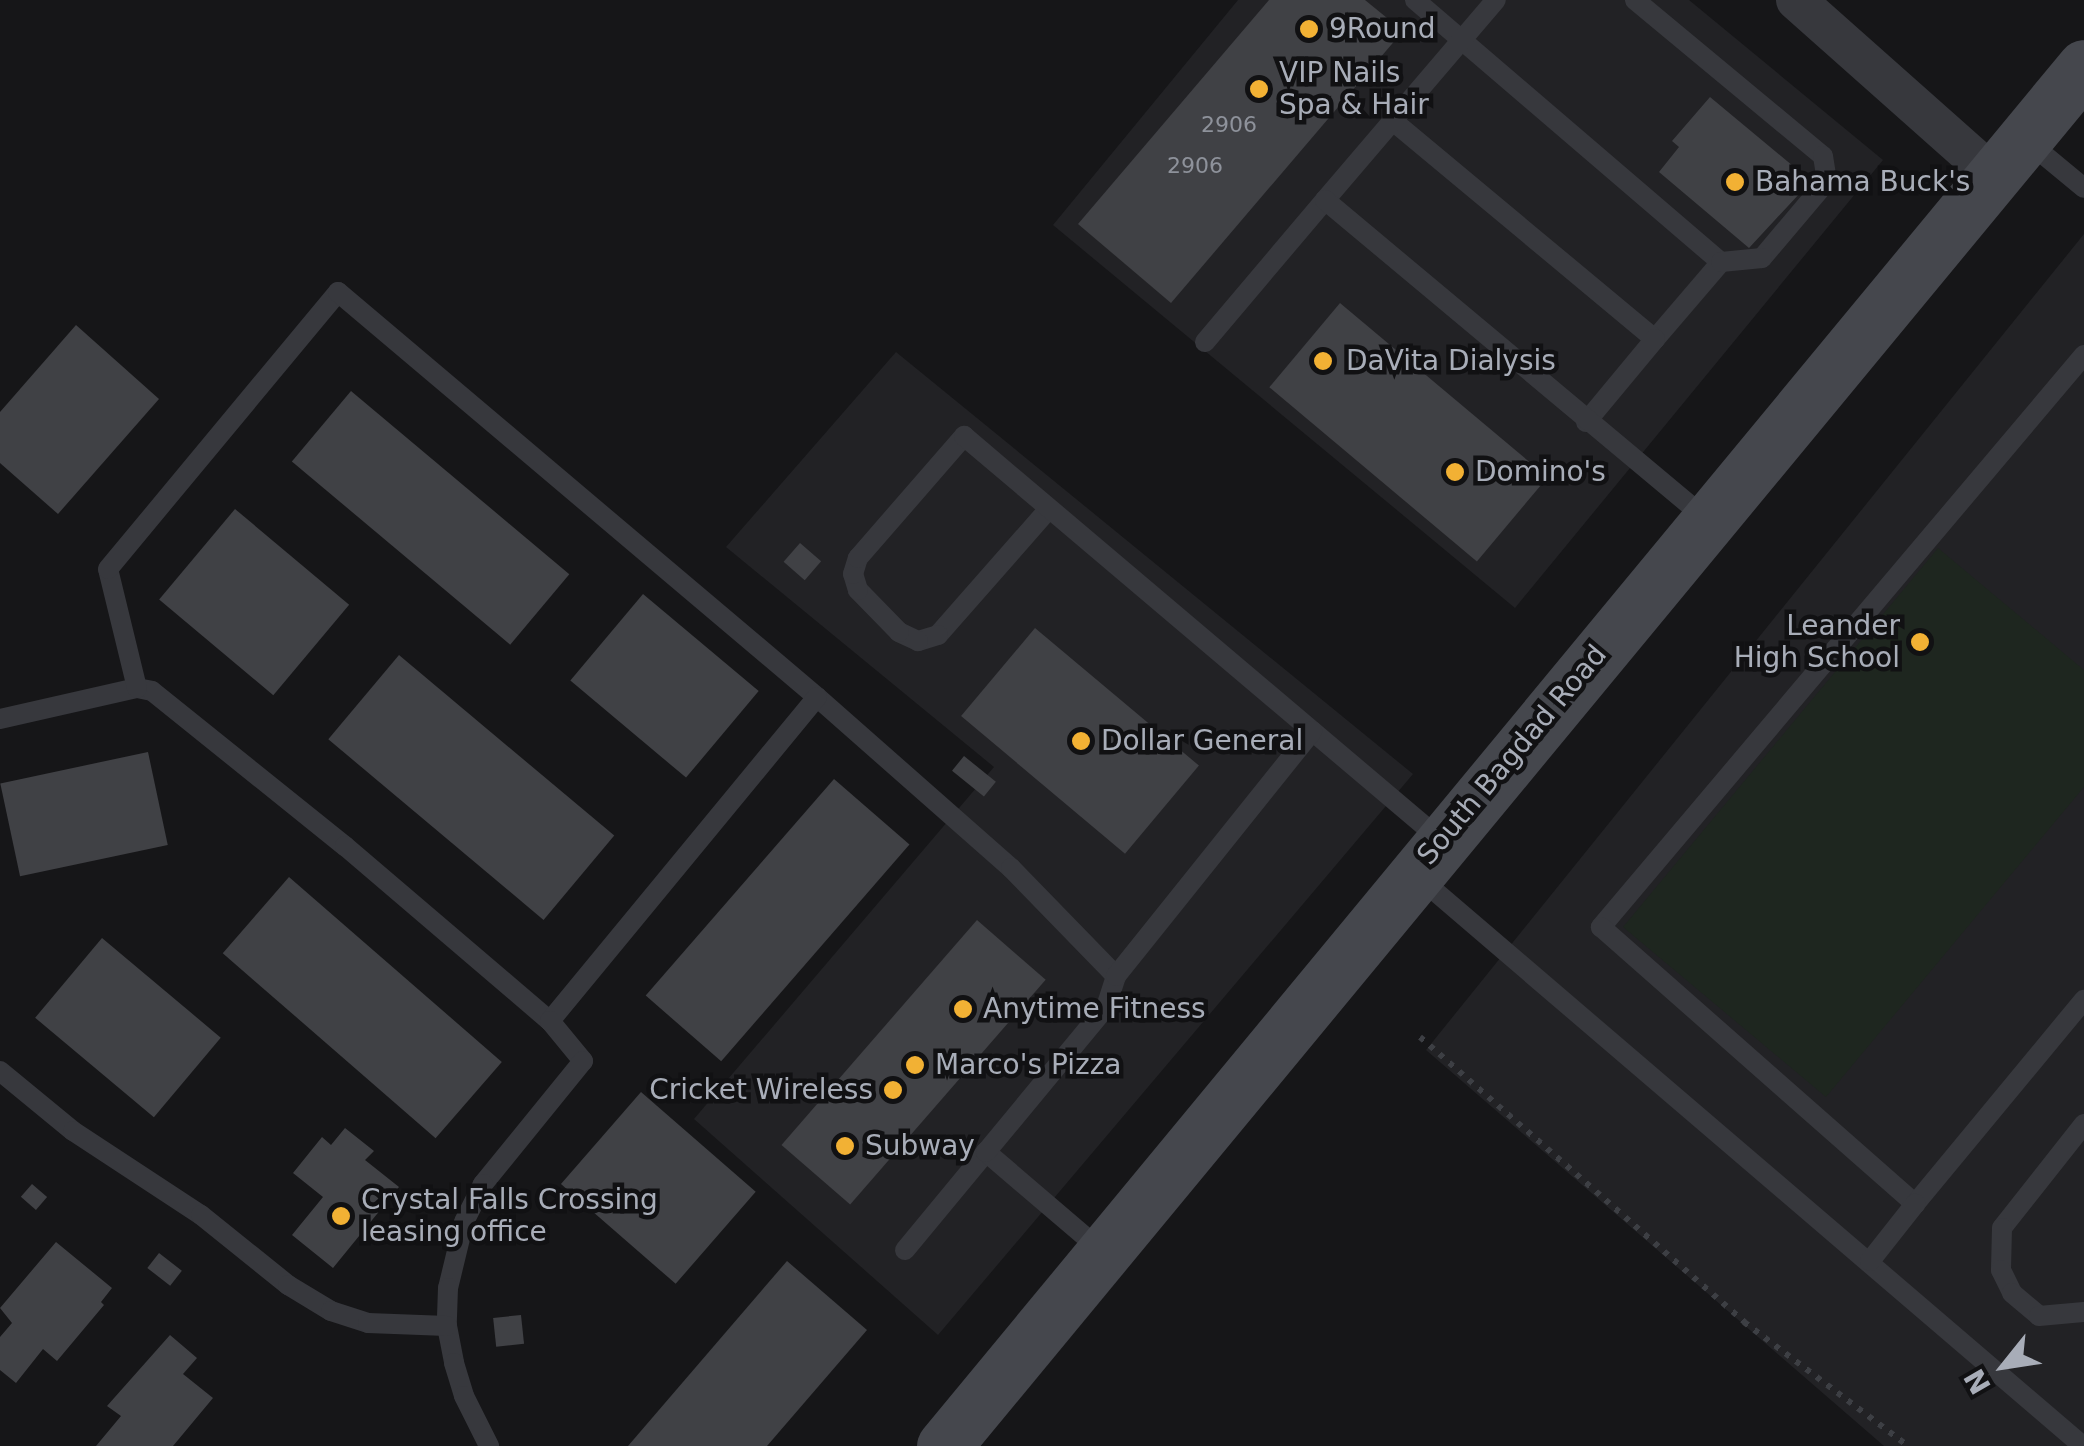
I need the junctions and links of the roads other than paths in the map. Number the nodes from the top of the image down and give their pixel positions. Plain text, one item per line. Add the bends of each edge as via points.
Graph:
1 (1415, 0) edge
2 (1496, 0) edge
3 (1636, 0) edge
4 (1796, 0) edge
5 (1462, 40) junction
6 (2084, 67) edge
7 (1394, 121) junction
8 (2009, 157) junction
9 (2084, 188) edge
10 (1326, 200) junction
11 (1721, 262) junction
12 (1656, 340) junction
13 (1205, 342) dead end
14 (2084, 355) edge
15 (1586, 422) junction
16 (1047, 511) junction
17 (1708, 520) junction
18 (136, 688) junction
19 (818, 697) junction
20 (0, 719) edge
21 (1312, 730) junction
22 (1428, 856) junction
23 (1116, 976) junction
24 (2084, 1000) edge
25 (550, 1021) junction
26 (0, 1072) edge
27 (2084, 1124) edge
28 (986, 1152) junction
29 (1914, 1204) junction
30 (905, 1250) dead end
31 (1104, 1253) junction
32 (1870, 1261) junction
33 (2084, 1312) edge
34 (447, 1326) junction
35 (488, 1446) edge
36 (944, 1446) edge
37 (2083, 1446) edge

1 - 5 lane
2 - 5 lane
3 - 11 lane via 1823,156 1827,181 1762,258
4 - 8 street
5 - 7 lane
5 - 11 lane
6 - 8 main road, South Bagdad Road
7 - 10 lane
7 - 12 lane
8 - 9 lane
8 - 17 main road, South Bagdad Road
10 - 13 lane
10 - 15 lane
11 - 12 lane
12 - 15 lane
14 - 29 lane via 1601,928
15 - 17 lane
16 - 16 lane via 964,436 858,558 858,590 899,632 918,640 938,635
16 - 21 lane
17 - 22 main road, South Bagdad Road
18 - 19 lane via 108,569 338,292
18 - 20 lane
18 - 25 lane via 152,691 346,846
19 - 23 lane via 1011,868
19 - 25 lane
21 - 22 lane
21 - 23 lane
22 - 31 main road, South Bagdad Road
22 - 32 lane
23 - 28 lane via 1106,1007
24 - 29 lane
25 - 34 lane via 583,1062 482,1184 453,1258
26 - 34 lane via 330,1312 368,1323
27 - 33 lane via 2002,1228 2001,1270 2012,1293 2039,1316
28 - 30 lane
28 - 31 lane
29 - 32 lane
31 - 36 main road, South Bagdad Road
32 - 37 lane
34 - 35 lane via 464,1396

